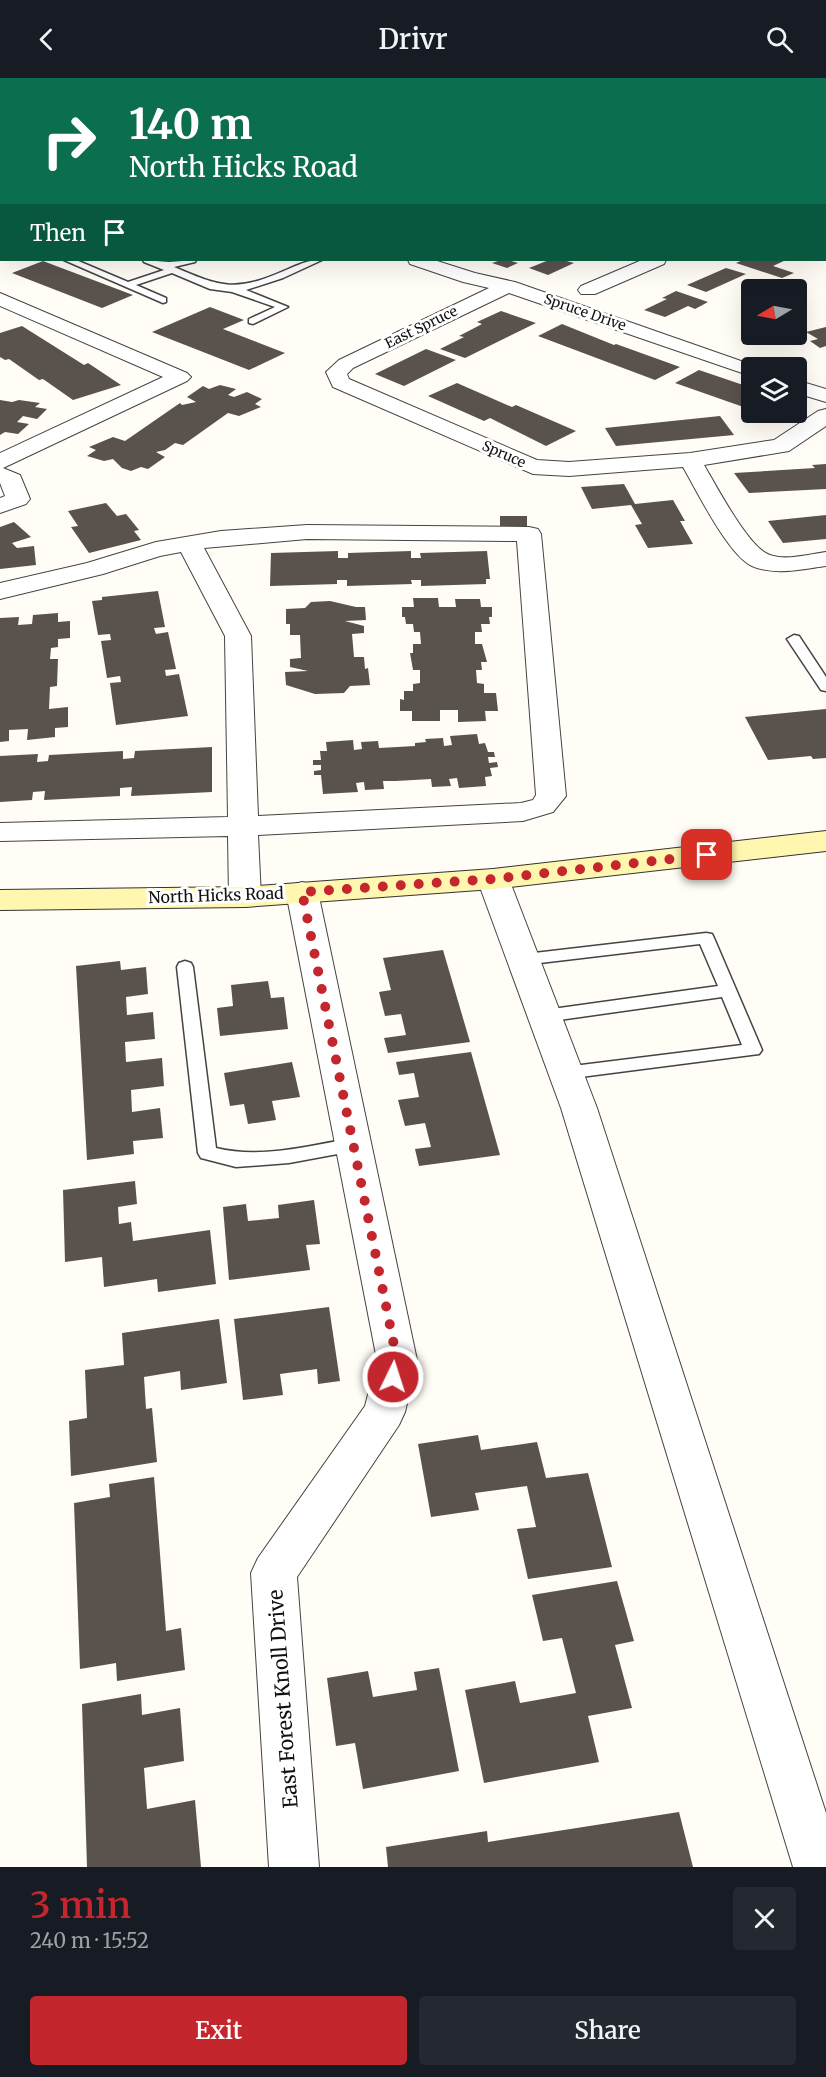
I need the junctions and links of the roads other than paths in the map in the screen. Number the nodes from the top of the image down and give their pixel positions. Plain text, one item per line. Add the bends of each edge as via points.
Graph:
1 (72, 261) edge
2 (150, 261) edge
3 (189, 261) edge
4 (314, 261) edge
5 (420, 261) edge
6 (655, 261) edge
7 (161, 265) junction
8 (173, 270) junction
9 (130, 284) junction
10 (508, 286) junction
11 (234, 289) junction
12 (588, 290) dead end
13 (0, 299) edge
14 (163, 300) dead end
15 (253, 321) dead end
16 (741, 366) edge
17 (336, 372) joint
18 (807, 390) edge
19 (826, 396) edge
20 (826, 416) edge
21 (690, 460) junction
22 (0, 462) edge
23 (0, 474) edge
24 (0, 506) edge
25 (189, 544) junction
26 (826, 559) edge
27 (0, 591) edge
28 (794, 639) dead end
29 (826, 687) edge
30 (243, 826) junction
31 (0, 832) edge
32 (826, 841) edge
33 (493, 879) junction
34 (302, 892) junction
35 (245, 897) junction
36 (0, 900) edge
37 (524, 959) junction
38 (185, 967) dead end
39 (728, 990) junction
40 (544, 1016) junction
41 (566, 1073) junction
42 (353, 1145) junction
43 (294, 1867) edge
44 (818, 1867) edge

1 - 9 lane
2 - 7 lane
3 - 7 lane
4 - 11 lane
5 - 10 street, Spruce Drive
6 - 12 street
7 - 8 lane
8 - 9 lane
8 - 11 lane via 215,287
9 - 14 lane
10 - 16 street, Spruce Drive
10 - 17 street, East Spruce
11 - 15 lane via 286,305
13 - 22 street via 180,377
17 - 21 street, Spruce via 340,383 533,467 569,469
18 - 19 street
20 - 21 street, Spruce via 781,446
21 - 26 street via 745,550 753,556 761,561 784,563
23 - 24 street via 12,480 18,499
25 - 27 street via 156,549 94,569
25 - 30 street via 238,636
25 - 30 street via 307,532 529,534 551,796 543,806 524,812
28 - 29 lane
30 - 31 street
30 - 35 street
32 - 33 main road, North Hicks Road
33 - 34 main road, North Hicks Road
33 - 37 street
34 - 35 main road, North Hicks Road
34 - 42 street, East Forest Knoll Drive
35 - 36 main road, North Hicks Road
37 - 39 lane via 706,938
37 - 40 street
38 - 42 lane via 207,1154 236,1160
39 - 40 lane
39 - 41 lane via 753,1050
40 - 41 street
41 - 44 street
42 - 43 street, East Forest Knoll Drive via 397,1360 384,1412 274,1573

